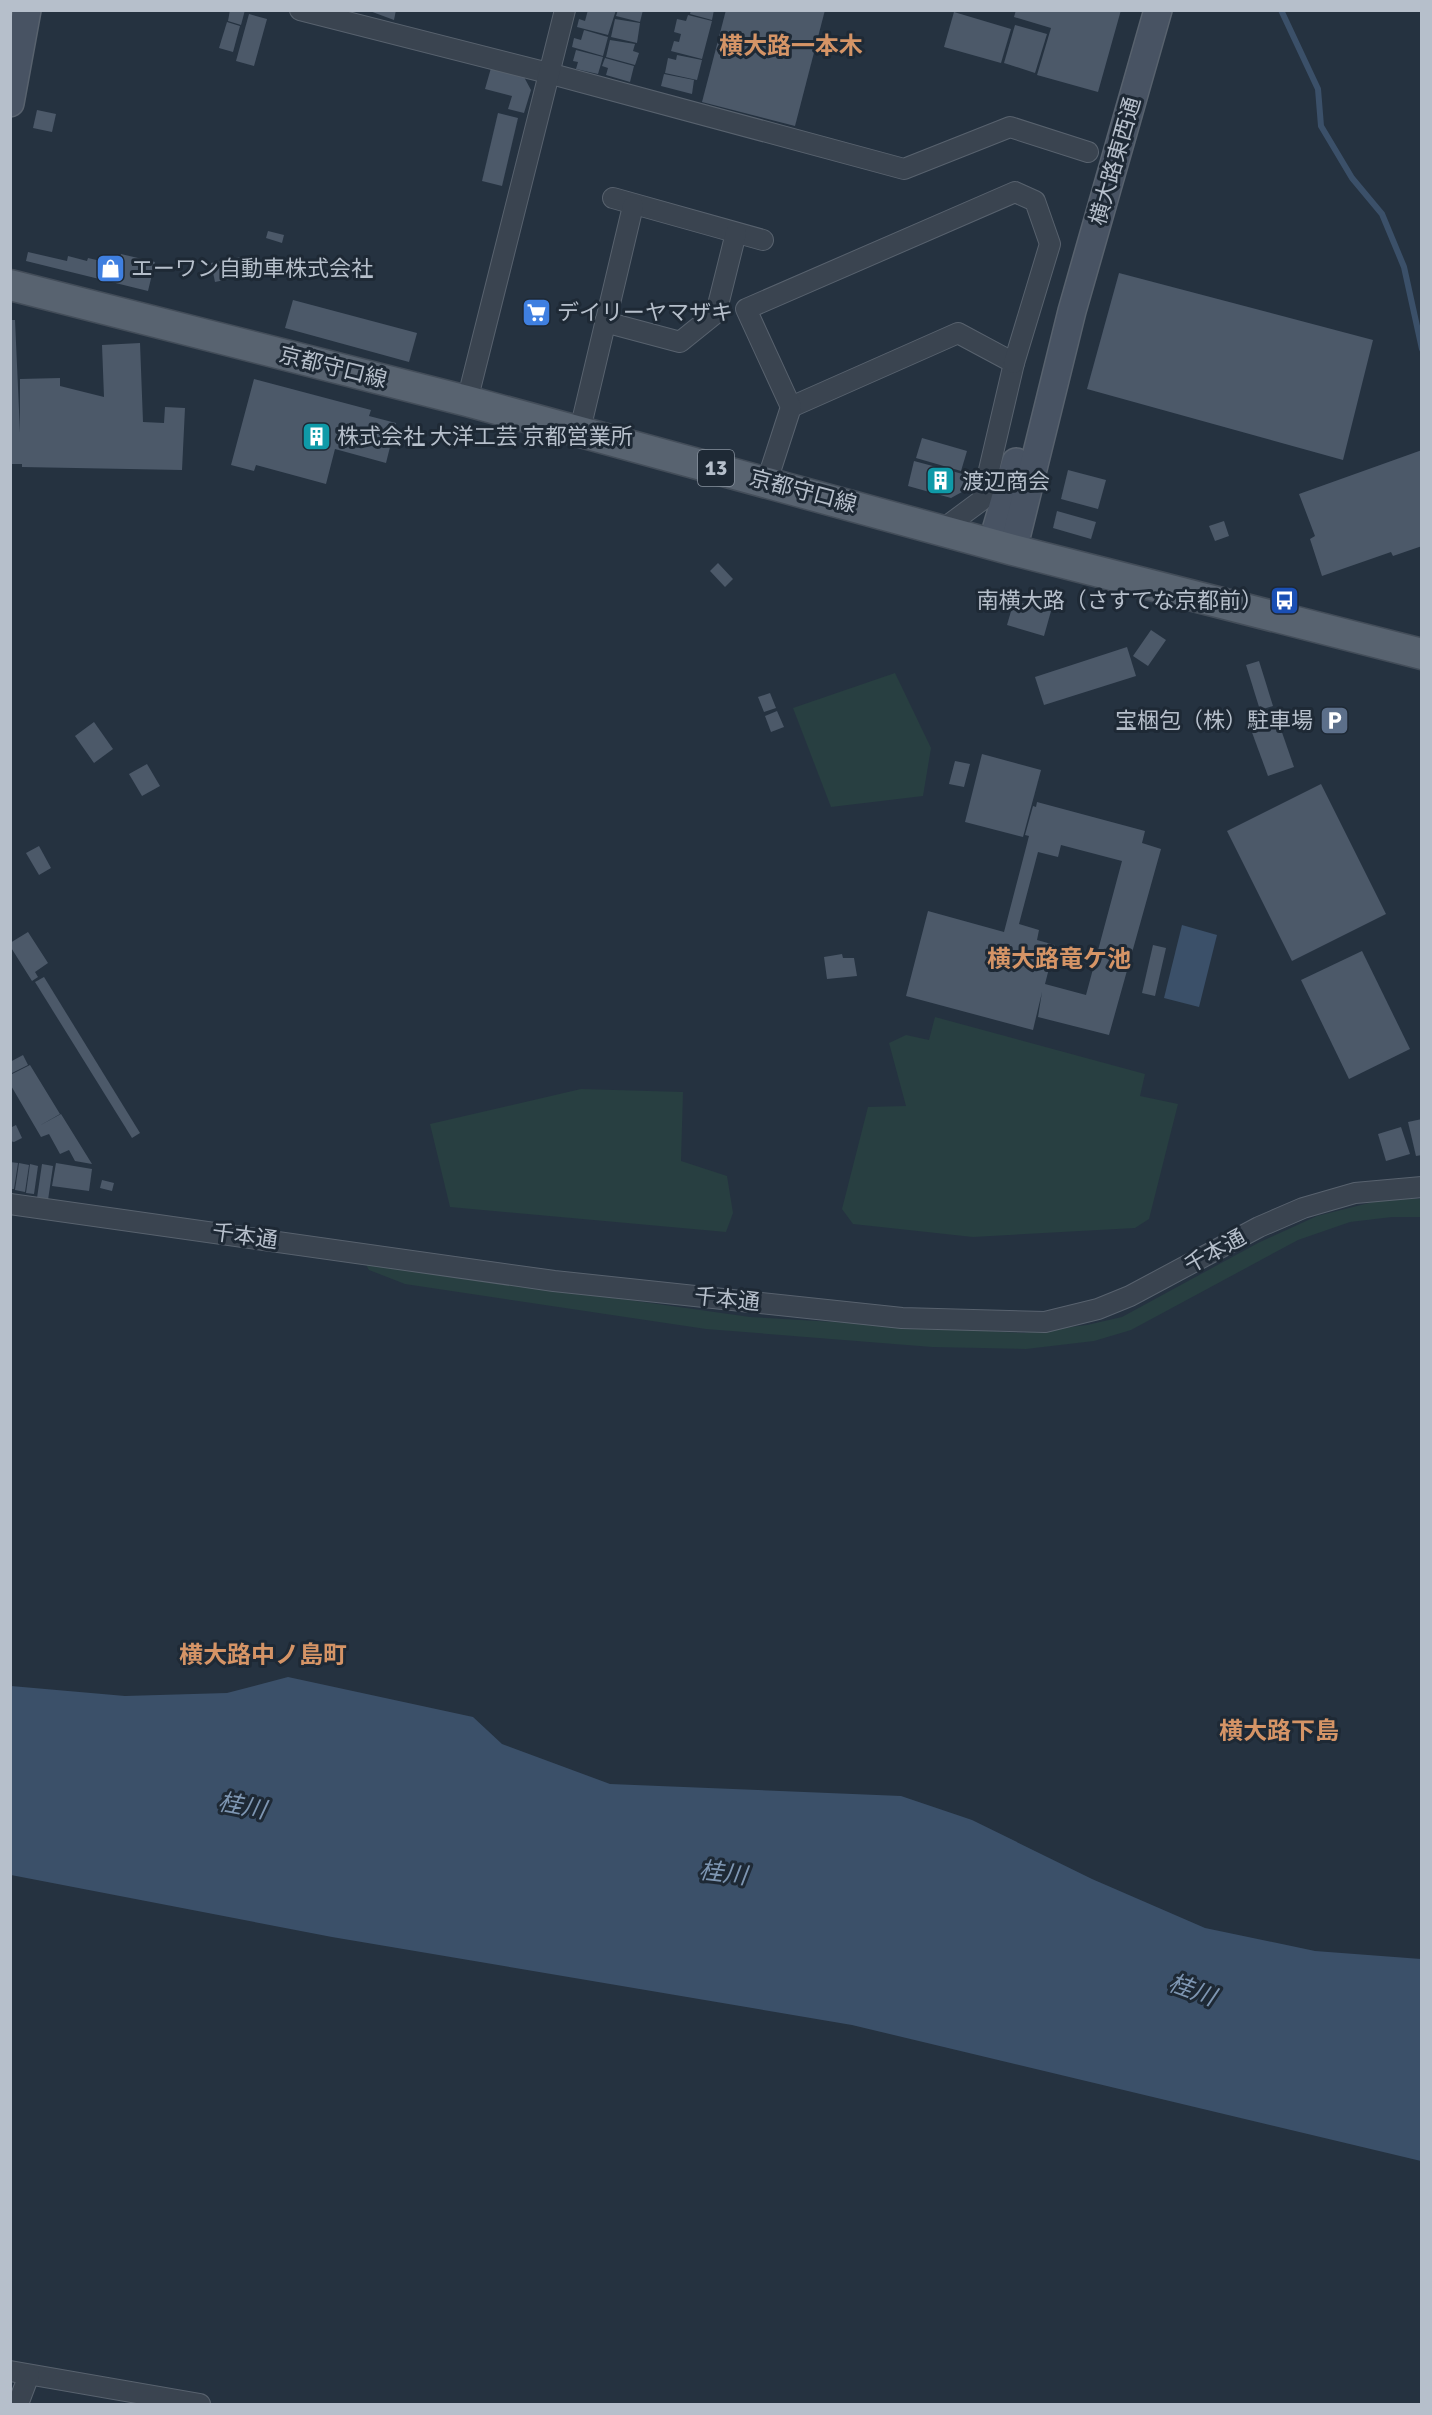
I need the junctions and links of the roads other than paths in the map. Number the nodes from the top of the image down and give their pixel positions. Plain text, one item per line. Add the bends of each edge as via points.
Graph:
1 (27, 10) edge
2 (300, 10) edge
3 (565, 10) edge
4 (1158, 10) edge
5 (548, 73) junction
6 (10, 103) edge
7 (1088, 152) dead end
8 (613, 198) dead end
9 (633, 206) junction
10 (736, 233) junction
11 (763, 240) dead end
12 (10, 285) edge
13 (605, 322) junction
14 (1014, 363) junction
15 (467, 401) junction
16 (790, 407) junction
17 (579, 434) junction
18 (767, 481) junction
19 (943, 529) junction
20 (1002, 547) junction
21 (1422, 654) edge
22 (1422, 1187) edge
23 (10, 1204) edge
24 (20, 2373) edge
25 (18, 2404) edge
26 (200, 2404) edge

1 - 6 street
2 - 5 street
3 - 5 street
4 - 20 street, 横大路東西通 via 1072,311 1045,350
5 - 7 street via 904,170 1010,127
5 - 15 street
8 - 9 street
9 - 10 street
9 - 13 street
10 - 11 street
10 - 13 street via 716,314 680,342
12 - 15 main road, 京都守口線 / 13
13 - 17 street
14 - 16 street via 958,333
14 - 16 street via 1050,244 1035,201 1015,192 746,309
14 - 19 street via 982,500
15 - 17 main road, 京都守口線 / 13
16 - 18 street
17 - 18 main road, 京都守口線 / 13
18 - 19 main road, 京都守口線 / 13
19 - 20 main road, 京都守口線 / 13
20 - 21 main road, 京都守口線 / 13
22 - 23 street, 千本通 via 1355,1193 1303,1208 1098,1309 1045,1322 902,1318 554,1281
24 - 25 street
24 - 26 street

